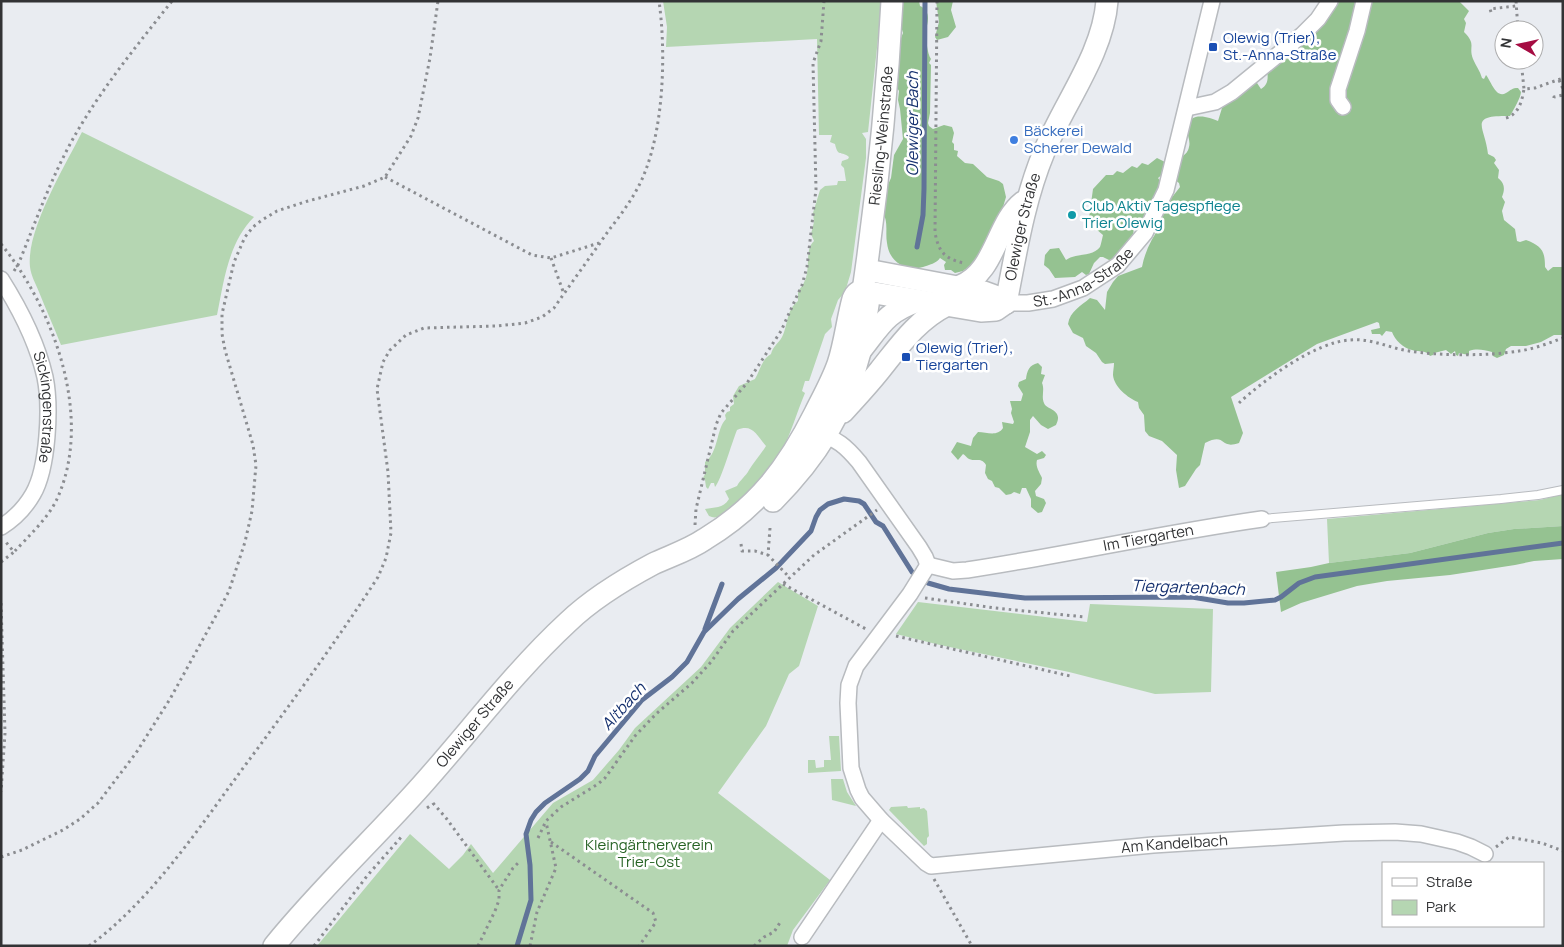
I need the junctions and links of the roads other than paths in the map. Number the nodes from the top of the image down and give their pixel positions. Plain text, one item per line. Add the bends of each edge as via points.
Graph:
1 (892, 1) edge
2 (1107, 1) edge
3 (1212, 1) edge
4 (1330, 1) edge
5 (1364, 1) edge
6 (1343, 107) dead end
7 (1187, 108) junction
8 (1027, 198) junction
9 (866, 270) junction
10 (3, 282) edge
11 (960, 286) junction
12 (863, 291) junction
13 (918, 301) junction
14 (1006, 303) junction
15 (947, 305) junction
16 (860, 352) junction
17 (832, 428) junction
18 (800, 443) junction
19 (1563, 490) edge
20 (1262, 519) joint
21 (1, 527) edge
22 (698, 543) junction
23 (920, 579) junction
24 (881, 820) junction
25 (1484, 854) road end
26 (802, 937) dead end
27 (274, 946) edge

1 - 9 main road, Riesling-Weinstraße via 888,82
2 - 8 main road, Olewiger Straße via 1096,49 1051,134
3 - 7 street, St.-Anna-Straße
4 - 7 street via 1302,35 1232,92 1215,102
5 - 6 street via 1338,89 1338,100
7 - 14 street, St.-Anna-Straße via 1166,190 1145,233 1131,252 1083,288 1052,299
8 - 11 main road via 1014,208 985,264 972,279
8 - 14 main road, Olewiger Straße
9 - 11 main road, Olewiger Straße
9 - 12 main road, Olewiger Straße
10 - 21 street, Sickingenstraße via 25,320 45,377 48,401 47,437 34,493 19,513
11 - 14 main road, Olewiger Straße via 996,296
12 - 13 main road, St.-Anna-Straße
12 - 16 main road, Olewiger Straße via 869,299
12 - 18 main road, Olewiger Straße via 853,299 837,366
13 - 15 main road, St.-Anna-Straße
13 - 16 main road via 901,307 887,318
14 - 15 main road, St.-Anna-Straße via 988,311
15 - 17 main road via 929,314 914,328
16 - 17 main road, Olewiger Straße
17 - 18 street
17 - 22 main road, Olewiger Straße via 789,485 759,514 730,532
17 - 23 street via 925,556
18 - 22 main road, Olewiger Straße via 765,491 745,510
19 - 20 lane, Im Tiergarten via 1501,499
20 - 23 street, Im Tiergarten via 954,570
22 - 27 main road, Olewiger Straße via 624,581 570,620 530,660 423,784 298,916
23 - 24 street via 876,632 849,685 852,775 862,798
24 - 25 street, Am Kandelbach via 926,863 936,866 1144,846 1344,833 1421,834 1457,842
24 - 26 street

